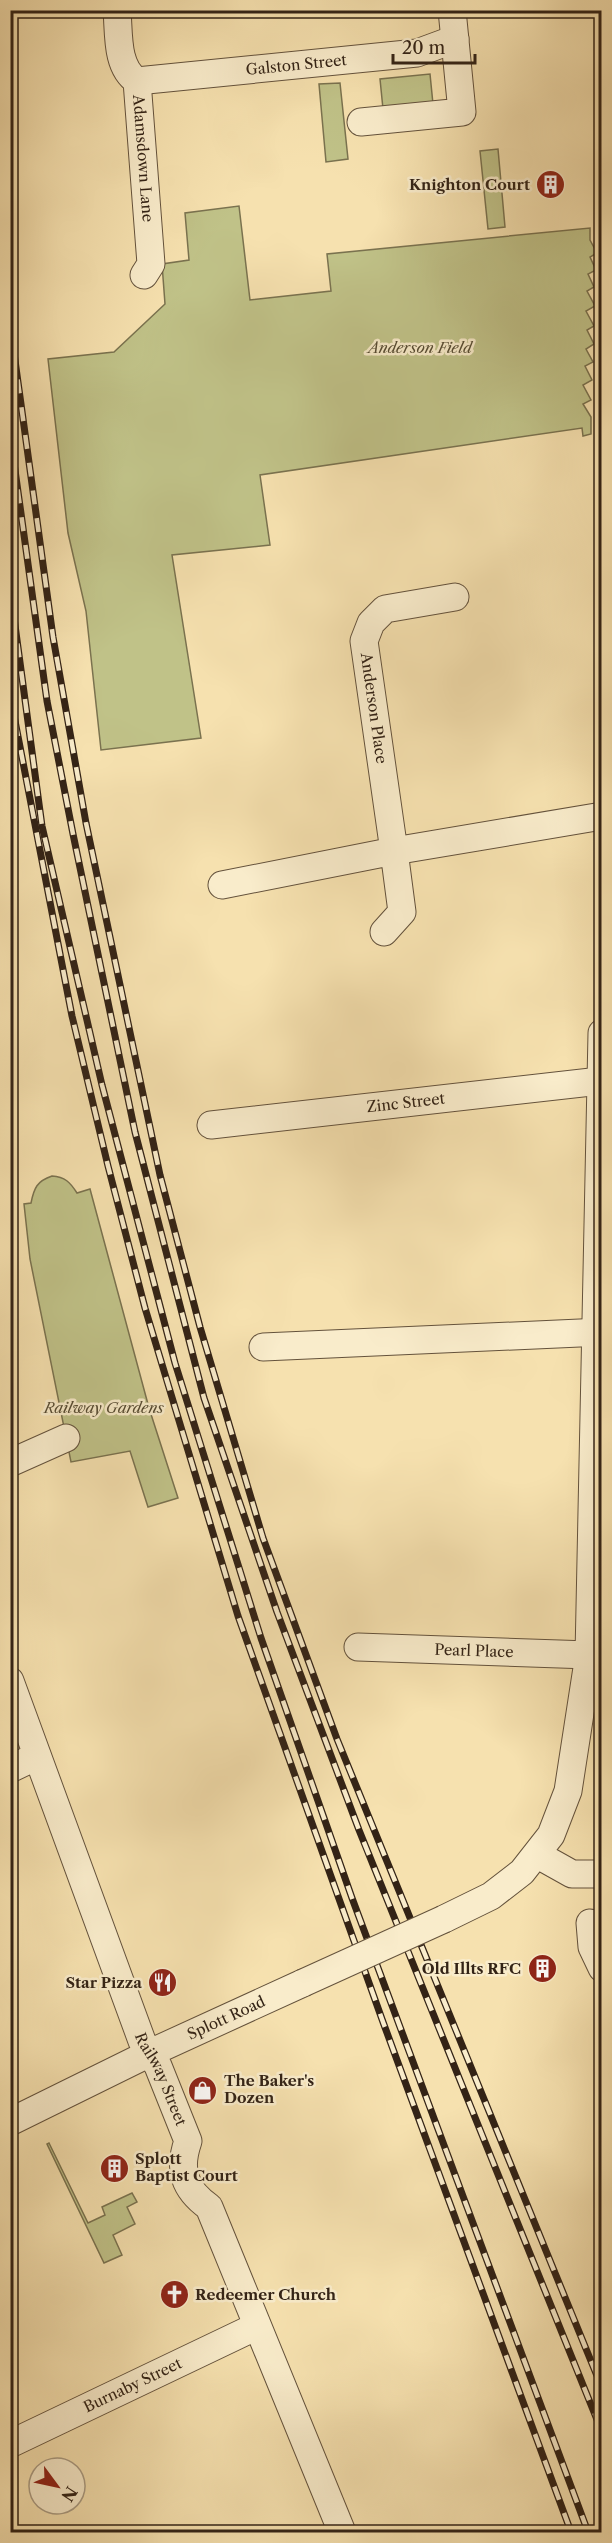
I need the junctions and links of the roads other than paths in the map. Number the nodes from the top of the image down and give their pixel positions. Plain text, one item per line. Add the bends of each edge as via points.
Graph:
1 (117, 10) edge
2 (452, 10) edge
3 (454, 39) junction
4 (137, 81) junction
5 (361, 122) dead end
6 (144, 275) dead end
7 (455, 597) dead end
8 (602, 816) edge
9 (394, 851) junction
10 (222, 885) dead end
11 (384, 932) dead end
12 (602, 1034) edge
13 (600, 1081) edge
14 (211, 1125) dead end
15 (598, 1332) edge
16 (263, 1347) dead end
17 (66, 1438) dead end
18 (10, 1463) edge
19 (358, 1647) dead end
20 (589, 1655) junction
21 (10, 1681) edge
22 (37, 1756) junction
23 (10, 1769) edge
24 (538, 1855) junction
25 (602, 1874) edge
26 (590, 1923) dead end
27 (602, 1968) edge
28 (150, 2054) junction
29 (10, 2122) edge
30 (257, 2326) junction
31 (10, 2444) edge
32 (342, 2532) edge

1 - 4 street, Adamsdown Lane via 123,66
2 - 3 street
3 - 4 street, Galston Street via 417,53
3 - 5 street via 462,112
4 - 6 street, Adamsdown Lane via 151,264
7 - 9 street, Anderson Place via 385,609 371,623 364,641
8 - 9 street
9 - 10 street
9 - 11 street, Anderson Place via 402,912
12 - 13 street, Splott Road
13 - 14 street, Zinc Street
13 - 15 street, Splott Road
15 - 16 street
15 - 20 street, Splott Road
17 - 18 street
19 - 20 street, Pearl Place
20 - 24 street, Splott Road via 568,1791 560,1817
21 - 22 street, Railway Street
22 - 23 street
22 - 28 street, Railway Street
24 - 25 street via 572,1874
24 - 28 street, Splott Road, bridge via 507,1885 444,1919
26 - 27 street via 592,1947
28 - 29 street, Splott Road
28 - 30 street, Railway Street via 188,2141 181,2162 194,2196 209,2207
30 - 31 street, Burnaby Street
30 - 32 street, Railway Street

